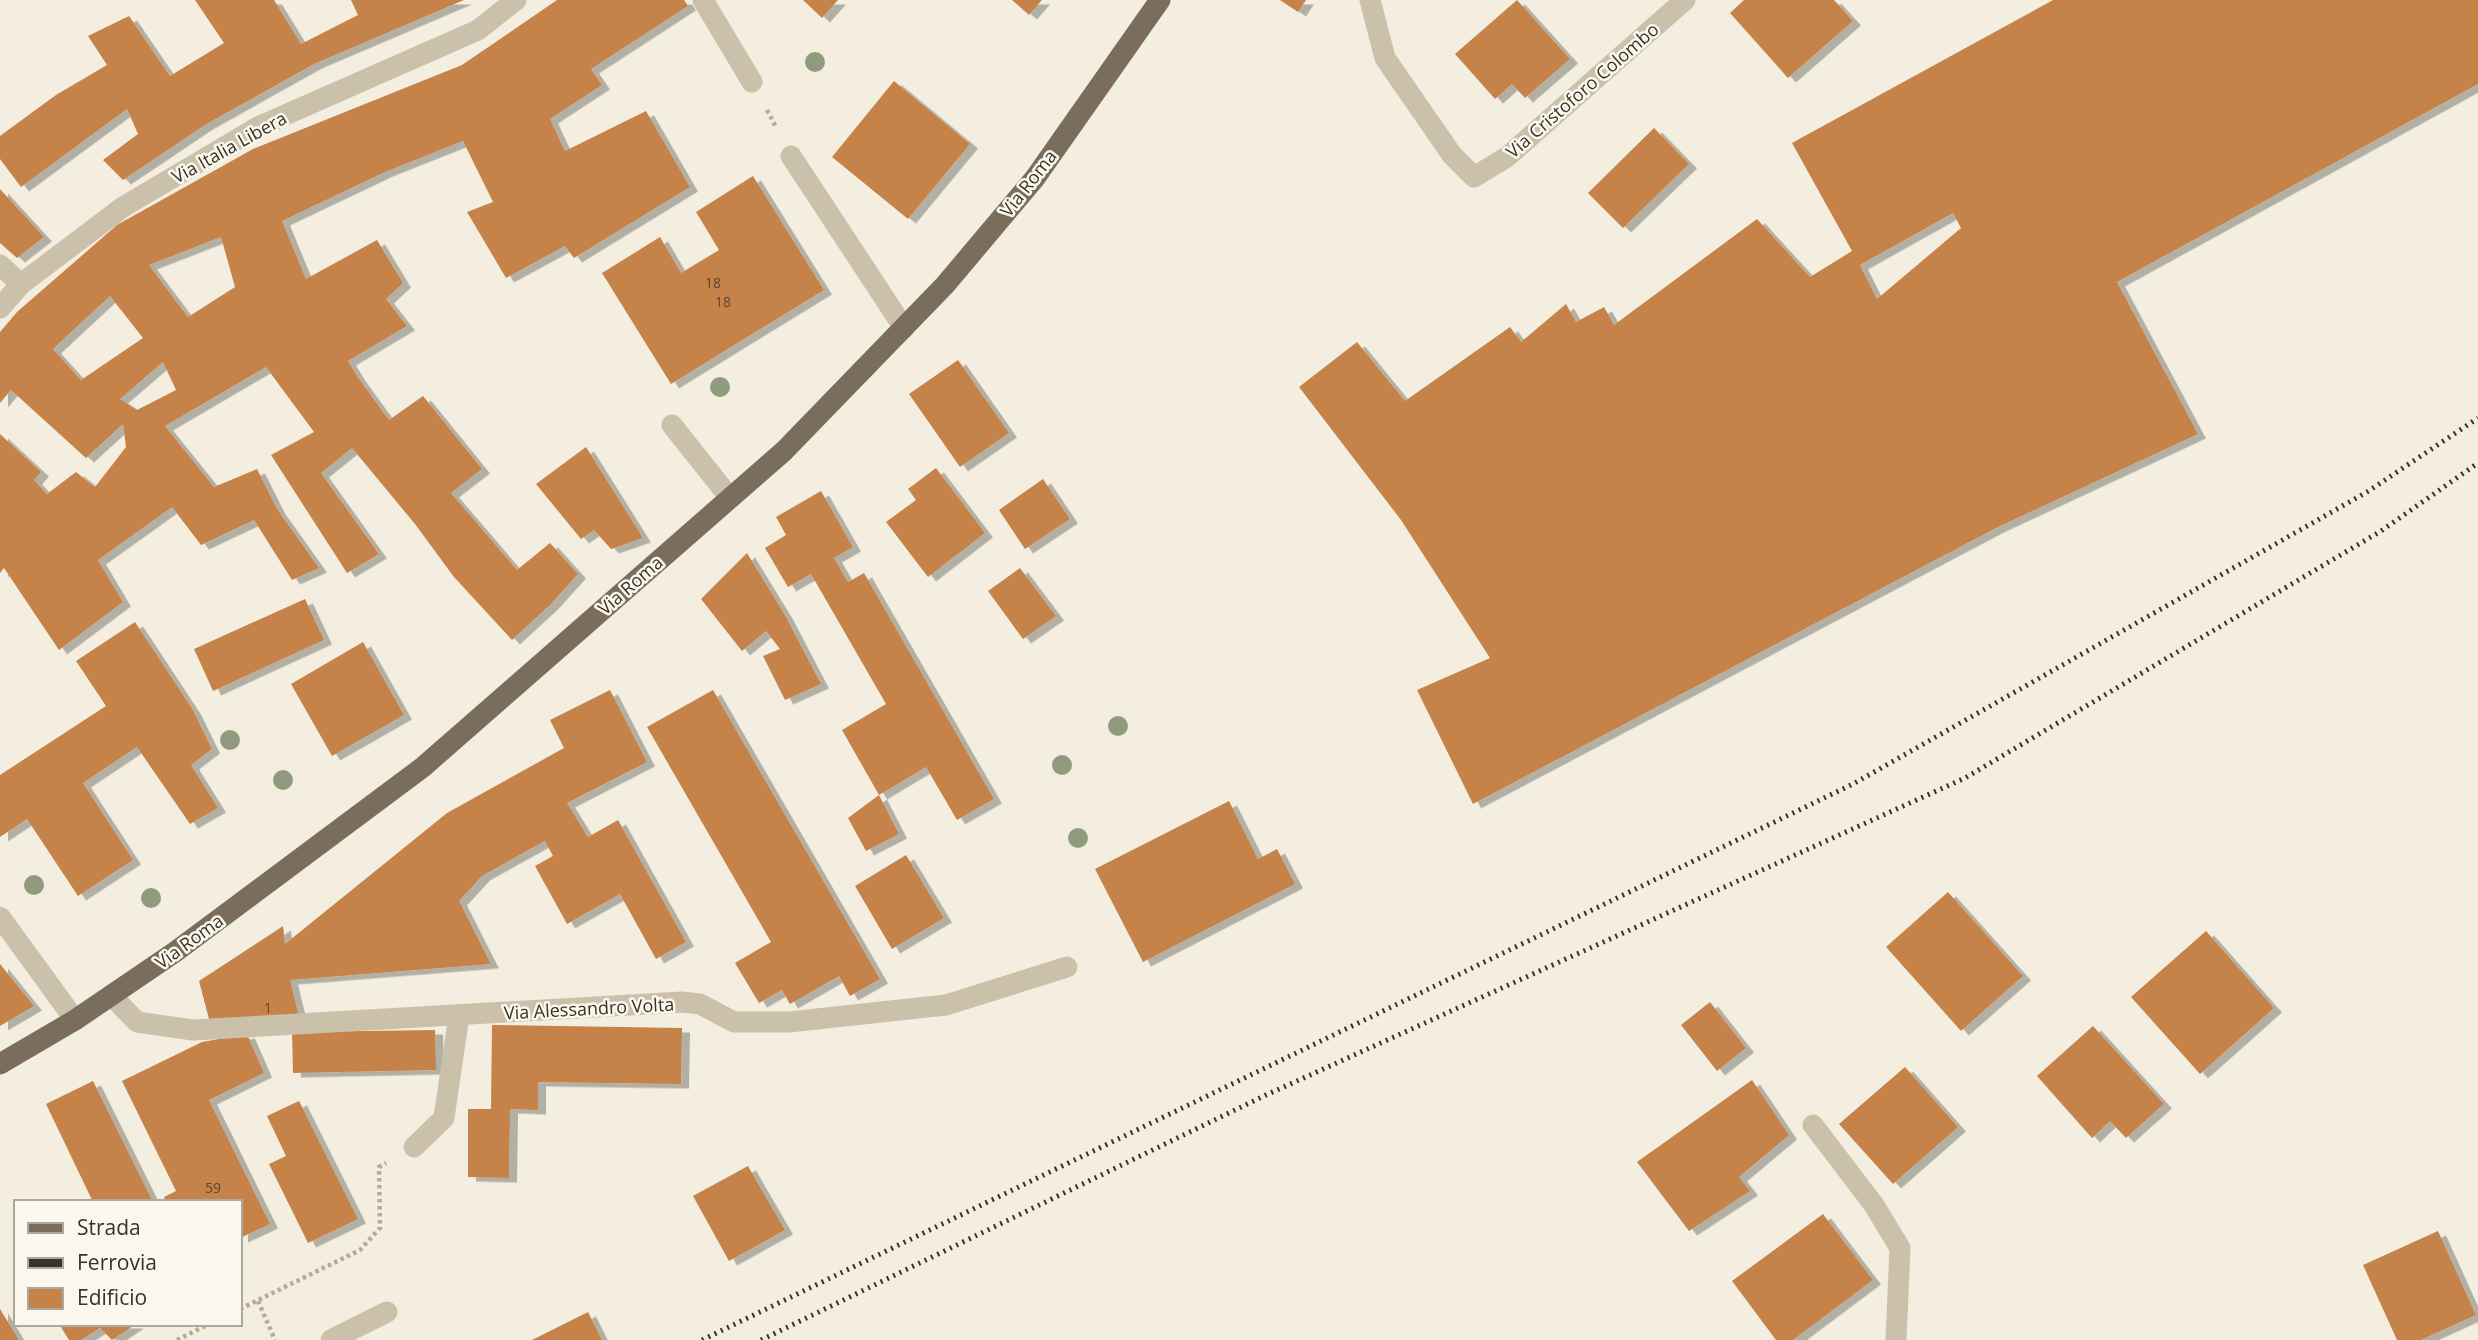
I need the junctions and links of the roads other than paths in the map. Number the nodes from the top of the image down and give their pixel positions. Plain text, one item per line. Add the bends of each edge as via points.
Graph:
1 (516, 0) edge
2 (703, 0) edge
3 (1160, 0) edge
4 (1370, 0) edge
5 (1685, 0) edge
6 (752, 82) road end
7 (791, 156) road end
8 (0, 265) edge
9 (21, 284) junction
10 (0, 309) edge
11 (904, 328) junction
12 (672, 425) dead end
13 (730, 498) junction
14 (0, 916) edge
15 (1067, 967) dead end
16 (111, 995) junction
17 (459, 1015) junction
18 (75, 1020) junction
19 (0, 1064) edge
20 (1813, 1125) dead end
21 (414, 1147) road end
22 (387, 1312) dead end
23 (331, 1340) edge
24 (1895, 1340) edge

1 - 9 street, Via Italia Libera via 478,30 258,127 123,206
2 - 6 street
3 - 11 main road, Via Roma via 1035,178
4 - 5 street, Via Cristoforo Colombo via 1385,58 1452,155 1474,177 1507,157
7 - 11 street
8 - 9 street
9 - 10 street, Via Italia Libera
11 - 13 main road, Via Roma via 784,451
12 - 13 street
13 - 16 main road, Via Roma via 423,767
14 - 18 street
15 - 17 street, Via Alessandro Volta via 946,1005 789,1022 734,1022 701,1004 682,1002
16 - 17 street, Via Alessandro Volta via 136,1022 193,1030
16 - 18 main road, Via Roma
17 - 21 street via 444,1118
18 - 19 main road, Via Roma
20 - 24 street via 1874,1205 1900,1248
22 - 23 street

